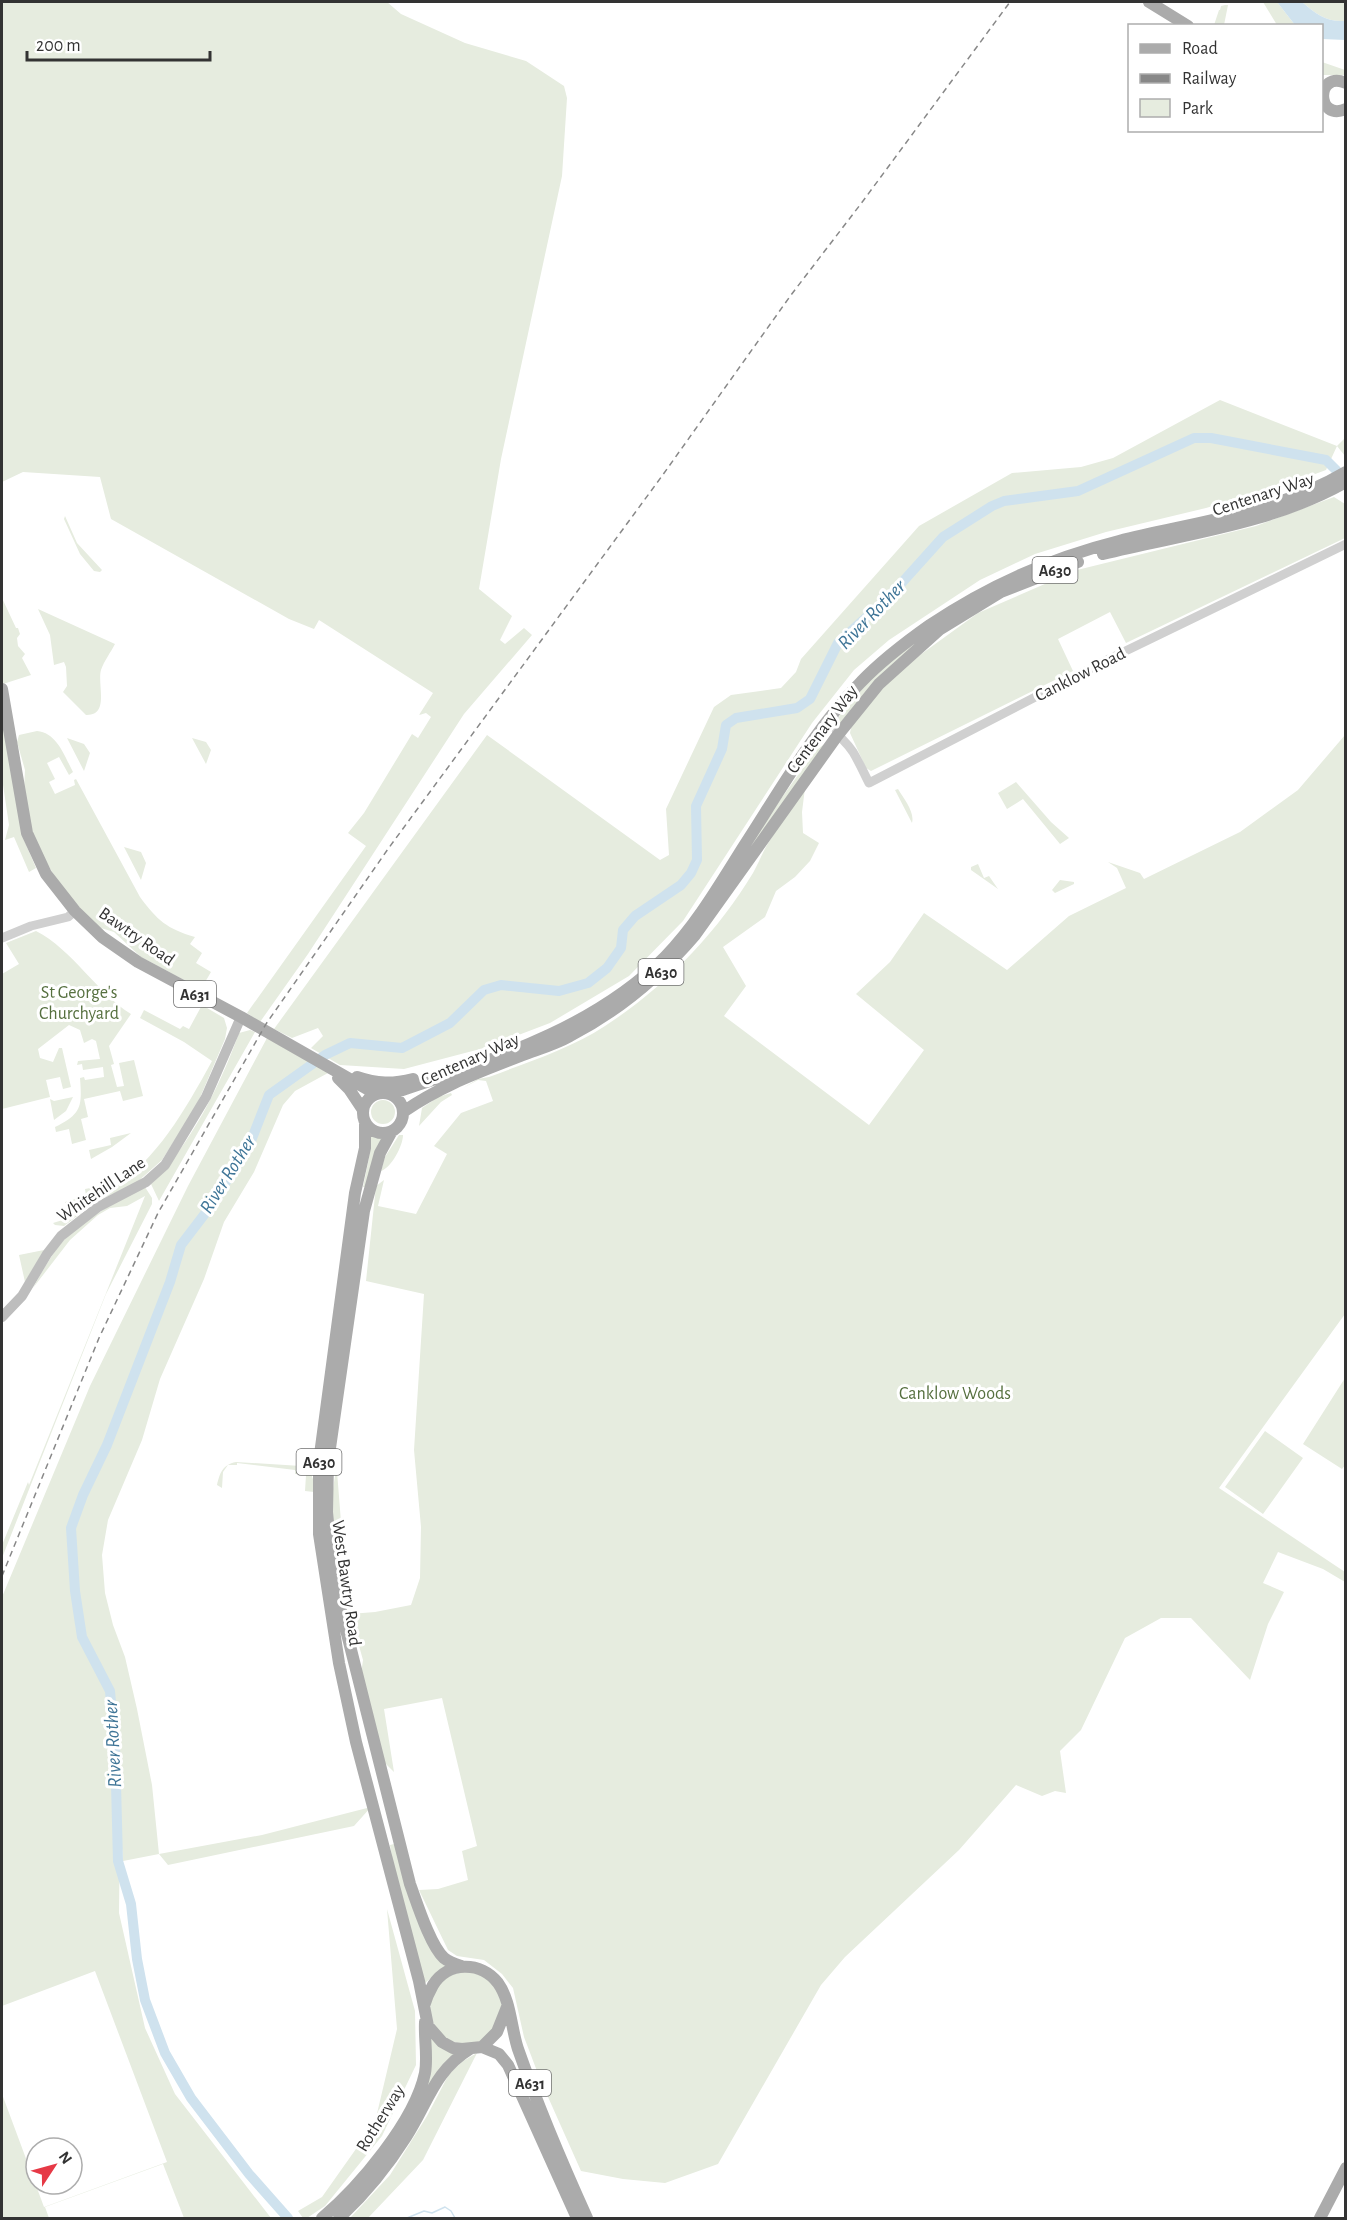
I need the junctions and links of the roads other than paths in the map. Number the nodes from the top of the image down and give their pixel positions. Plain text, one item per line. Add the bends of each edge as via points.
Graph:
1 (1149, 2) edge
2 (1185, 24) edge
3 (1323, 81) edge
4 (1340, 82) edge
5 (1323, 94) edge
6 (1323, 101) edge
7 (1346, 109) edge
8 (1346, 472) edge
9 (1346, 483) edge
10 (1319, 491) junction
11 (1346, 544) edge
12 (2, 689) edge
13 (834, 714) junction
14 (837, 736) junction
15 (811, 745) junction
16 (75, 912) junction
17 (2, 938) edge
18 (241, 1017) junction
19 (493, 1058) junction
20 (325, 1066) junction
21 (376, 1094) junction
22 (391, 1094) junction
23 (403, 1112) junction
24 (364, 1116) junction
25 (392, 1131) junction
26 (363, 1211) junction
27 (365, 1245) dead end
28 (2, 1317) edge
29 (343, 1571) dead end
30 (341, 1610) junction
31 (461, 1966) junction
32 (507, 2007) junction
33 (425, 2012) junction
34 (477, 2048) junction
35 (532, 2088) junction
36 (527, 2108) junction
37 (1346, 2168) edge
38 (322, 2218) edge
39 (339, 2218) edge
40 (576, 2218) edge
41 (587, 2218) edge
42 (1320, 2218) edge

1 - 2 main road
3 - 4 main road
4 - 5 main road via 1324,89
6 - 7 main road via 1332,110
8 - 10 main road, Centenary Way / A630
9 - 10 main road, Centenary Way / A630
10 - 13 main road, Centenary Way / A630 via 1116,542 1027,571 967,602 900,647 860,682
10 - 14 main road, Centenary Way / A630 via 1263,516 1097,555 1001,592 939,630 879,684
11 - 14 street, Canklow Road via 1110,658 869,783 854,754
12 - 16 main road, Bawtry Road / A631 via 29,839 46,874
13 - 14 street
13 - 15 main road, A630
14 - 15 main road via 832,734
14 - 23 main road, Centenary Way / A630 via 695,935 658,974 621,1004 569,1037 430,1093
15 - 19 main road, A630 via 704,909 664,958 619,995 566,1029
16 - 17 street via 68,918
16 - 18 main road, Bawtry Road / A631 via 138,962
18 - 20 main road, Bawtry Road / A631
18 - 28 main road, Whitehill Lane via 206,1097 165,1165 146,1182 98,1207 61,1236 22,1296
19 - 20 main road, A630 via 396,1083 373,1082
19 - 22 main road, A630
20 - 21 main road, Bawtry Road
20 - 24 main road, Bawtry Road / A631 via 349,1089
21 - 22 main road, A630
21 - 24 main road via 368,1099
22 - 23 main road via 400,1101
23 - 25 main road, A630 via 400,1124
24 - 25 main road via 371,1129
24 - 33 main road, West Bawtry Road / A630 via 365,1148 355,1193 319,1462 319,1534 356,1742
25 - 26 main road, West Bawtry Road / A630 via 380,1153
26 - 27 main road
26 - 30 main road, West Bawtry Road / A630 via 328,1471 330,1544
29 - 30 main road
30 - 31 main road, West Bawtry Road / A630 via 410,1884 439,1953
31 - 32 main road via 475,1967 492,1976
31 - 33 main road via 450,1969 433,1984
32 - 34 main road via 497,2032
32 - 35 main road, A631
33 - 34 main road via 431,2031 442,2042 453,2048
33 - 38 main road, Rotherway via 426,2062 417,2095 378,2158
34 - 36 main road, A631 via 494,2050 504,2059
34 - 39 main road, Rotherway via 455,2059 444,2070 382,2172
35 - 36 main road, A631
35 - 41 main road, A631
36 - 40 main road, A631
37 - 42 main road

